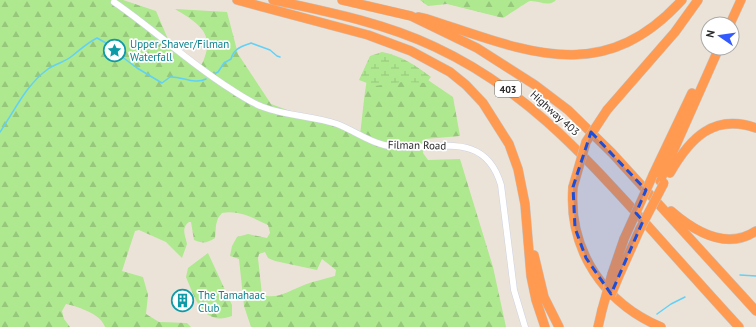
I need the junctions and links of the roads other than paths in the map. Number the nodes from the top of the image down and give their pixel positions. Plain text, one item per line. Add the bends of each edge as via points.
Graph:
1 (237, 0) edge
2 (274, 0) edge
3 (342, 0) edge
4 (682, 0) edge
5 (698, 0) edge
6 (734, 0) edge
7 (740, 0) edge
8 (114, 2) dead end
9 (411, 16) junction
10 (727, 16) edge
11 (733, 16) edge
12 (709, 56) edge
13 (716, 56) edge
14 (756, 128) edge
15 (662, 182) junction
16 (649, 194) junction
17 (527, 222) junction
18 (756, 231) edge
19 (615, 276) junction
20 (604, 311) junction
21 (756, 311) edge
22 (524, 325) edge
23 (545, 327) edge
24 (559, 327) edge
25 (598, 327) edge
26 (602, 327) edge
27 (661, 327) edge
28 (739, 327) edge

1 - 17 highway via 368,35 411,51 450,72 483,103 509,144 518,169
2 - 28 highway, Highway 403 / 403 via 361,20 402,33 473,66 518,96 556,128 597,170
3 - 9 highway, Highway 403 / 403
4 - 9 highway via 671,12 635,39 606,50 576,56 525,50
5 - 27 highway, bridge via 675,32 607,110 586,142 573,187 575,228 586,258 604,287 643,320
6 - 10 highway
7 - 11 highway
8 - 22 street, Filman Road via 142,21 198,67 262,108 337,124 371,141 386,145 454,145 466,147 486,158 498,175 501,185 514,290
9 - 16 highway, Highway 403 / 403 via 477,48 535,85 568,110
12 - 19 highway, bridge via 624,239
13 - 15 highway
14 - 15 highway via 730,123 714,126 697,137 684,150
15 - 19 highway, bridge via 633,247
16 - 18 highway via 699,232 717,238 737,239
16 - 21 highway, Highway 403 / 403
17 - 23 highway via 531,276
17 - 24 highway via 544,297
19 - 20 highway, bridge
20 - 25 highway
20 - 26 highway

